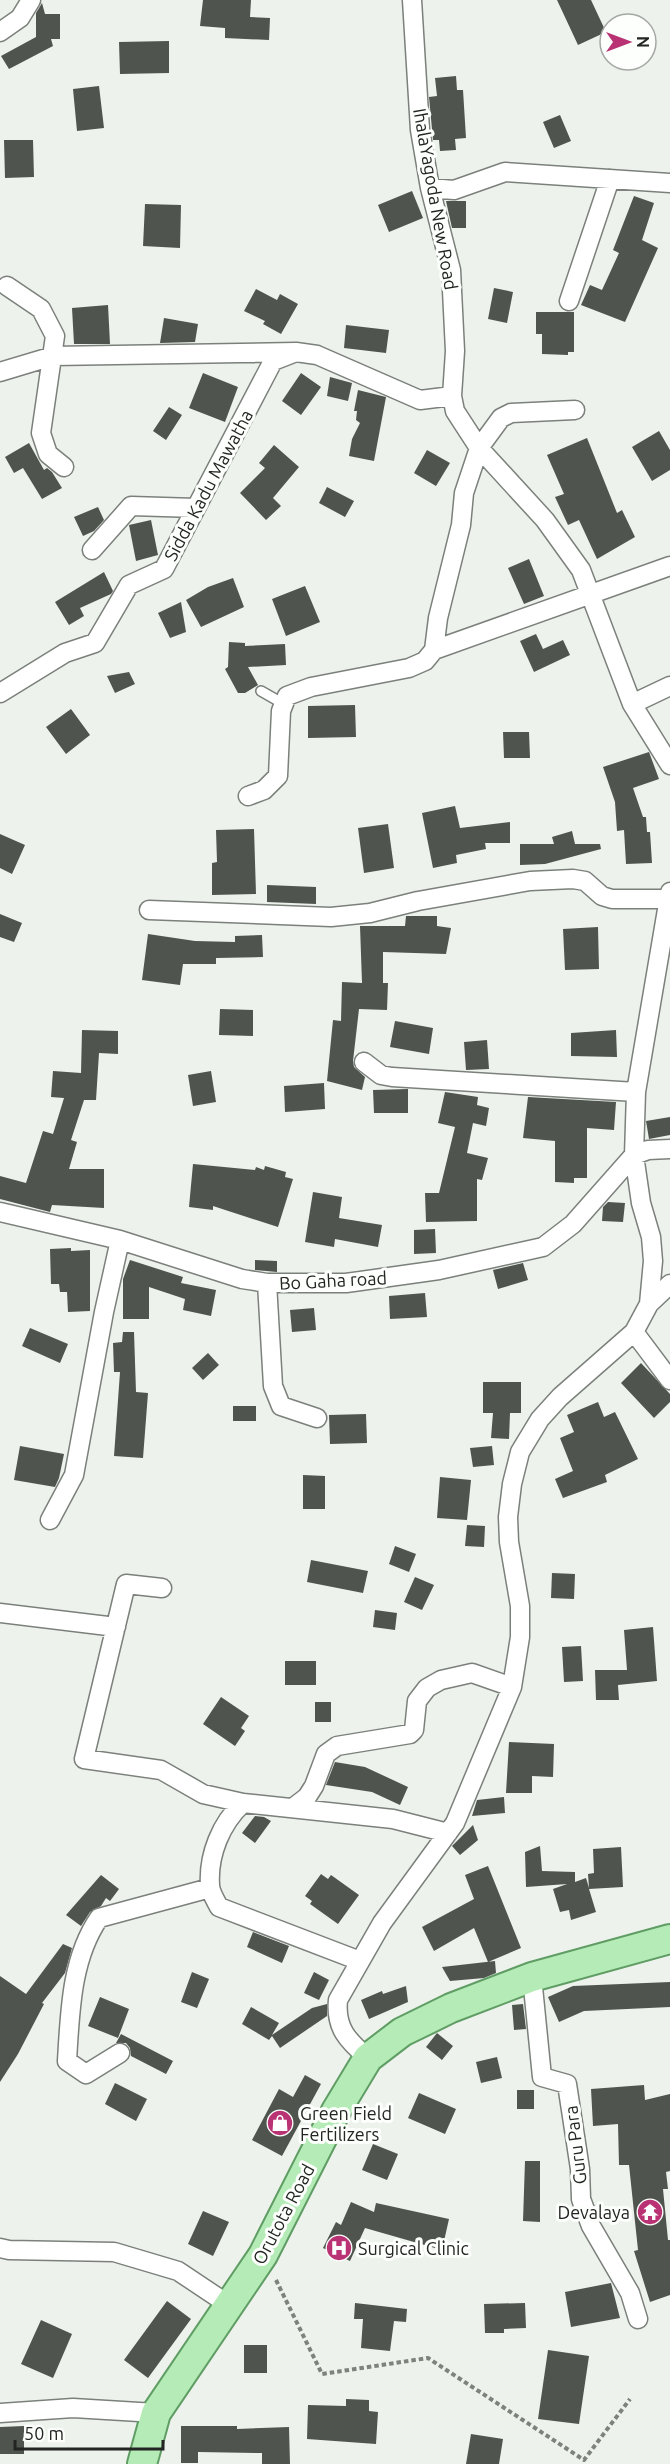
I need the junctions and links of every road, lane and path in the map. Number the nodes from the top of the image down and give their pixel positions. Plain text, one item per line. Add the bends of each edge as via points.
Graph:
1 (31, 0) edge
2 (412, 0) edge
3 (0, 33) edge
4 (610, 179) junction
5 (670, 183) edge
6 (430, 188) junction
7 (7, 286) dead end
8 (569, 301) dead end
9 (296, 352) junction
10 (53, 356) junction
11 (0, 372) edge
12 (452, 396) junction
13 (575, 410) dead end
14 (479, 448) junction
15 (64, 467) dead end
16 (196, 508) junction
17 (92, 550) dead end
18 (670, 566) edge
19 (592, 596) junction
20 (434, 650) junction
21 (670, 686) edge
22 (261, 691) dead end
23 (0, 693) edge
24 (282, 703) junction
25 (632, 704) junction
26 (670, 765) edge
27 (248, 796) dead end
28 (670, 892) edge
29 (669, 899) edge
30 (149, 910) dead end
31 (663, 972) edge
32 (364, 1062) dead end
33 (636, 1092) junction
34 (668, 1147) edge
35 (634, 1155) junction
36 (0, 1212) edge
37 (120, 1240) junction
38 (267, 1283) junction
39 (670, 1284) edge
40 (649, 1304) junction
41 (634, 1332) junction
42 (670, 1380) edge
43 (317, 1418) dead end
44 (50, 1520) dead end
45 (162, 1588) dead end
46 (0, 1613) edge
47 (116, 1627) junction
48 (512, 1687) junction
49 (243, 1803) junction
50 (294, 1807) junction
51 (448, 1833) junction
52 (210, 1888) junction
53 (670, 1939) edge
54 (360, 1961) junction
55 (532, 1977) junction
56 (120, 2053) dead end
57 (368, 2058) junction
58 (0, 2248) edge
59 (263, 2255) junction
60 (229, 2305) junction
61 (638, 2319) dead end
62 (630, 2399) dead end
63 (156, 2413) junction
64 (0, 2414) edge
65 (142, 2464) edge

1 - 3 street via 20,18
2 - 6 street, IhalaYagoda New Road via 418,111
4 - 5 street
4 - 6 street via 505,172 454,190
4 - 8 street
6 - 12 street, IhalaYagoda New Road via 451,270 455,351
7 - 10 street via 41,309 54,336
9 - 10 street
9 - 12 street via 317,355 420,400
9 - 16 street, Sidda Kadu Mawatha via 273,361
10 - 11 street
10 - 15 street via 41,433 48,454
12 - 14 street, IhalaYagoda New Road via 455,411
13 - 14 street via 511,413 501,418
14 - 19 street, IhalaYagoda New Road via 545,520 581,570
14 - 20 street via 469,470
16 - 17 street via 131,506
16 - 23 street, Sidda Kadu Mawatha via 164,569 129,585 95,643 65,653
18 - 19 street
19 - 20 street
19 - 25 street, IhalaYagoda New Road
20 - 24 street via 425,661 410,668 295,691
21 - 25 street
22 - 24 lane
24 - 27 street via 278,776 264,790
25 - 26 street, IhalaYagoda New Road
28 - 29 street
29 - 30 street via 612,899 602,896 585,881 573,879 530,881 370,913 331,916
29 - 31 street
31 - 33 street
32 - 33 street via 381,1075 392,1077
33 - 35 street
34 - 35 street
35 - 38 street, Bo Gaha road via 573,1224 543,1247 526,1253 393,1278 346,1283
35 - 40 street via 651,1237
36 - 37 street, Bo Gaha road
37 - 38 street, Bo Gaha road via 231,1276
37 - 44 street via 74,1475
38 - 43 street via 273,1386 281,1406
39 - 40 street
40 - 41 street
41 - 42 street
41 - 48 street via 560,1397 540,1419 520,1452 508,1516 520,1606 520,1637
45 - 47 street via 126,1584
46 - 47 street
47 - 49 street via 84,1759 161,1770 203,1794
48 - 50 street via 472,1673 434,1684 417,1701 414,1730 410,1734 337,1746 326,1754 307,1797
48 - 51 street
49 - 50 street
49 - 52 street via 229,1816 212,1854
50 - 51 street via 393,1819
51 - 54 street via 382,1923
52 - 54 street via 219,1907
52 - 56 street via 99,1918 87,1936 71,1998 67,2061 86,2074
53 - 55 main road, Orutota Road
54 - 57 street via 342,1990 337,2011 341,2032
55 - 57 main road, Orutota Road via 451,2008 402,2032
55 - 61 street, Guru Para via 542,2077 567,2084 581,2199 591,2226 630,2293
57 - 59 main road, Orutota Road via 336,2111
58 - 60 street via 114,2252 178,2271
59 - 60 main road, Orutota Road
59 - 62 path via 322,2374 428,2358 584,2460
60 - 63 main road, Orutota Road
63 - 64 street via 73,2408
63 - 65 main road, Orutota Road

